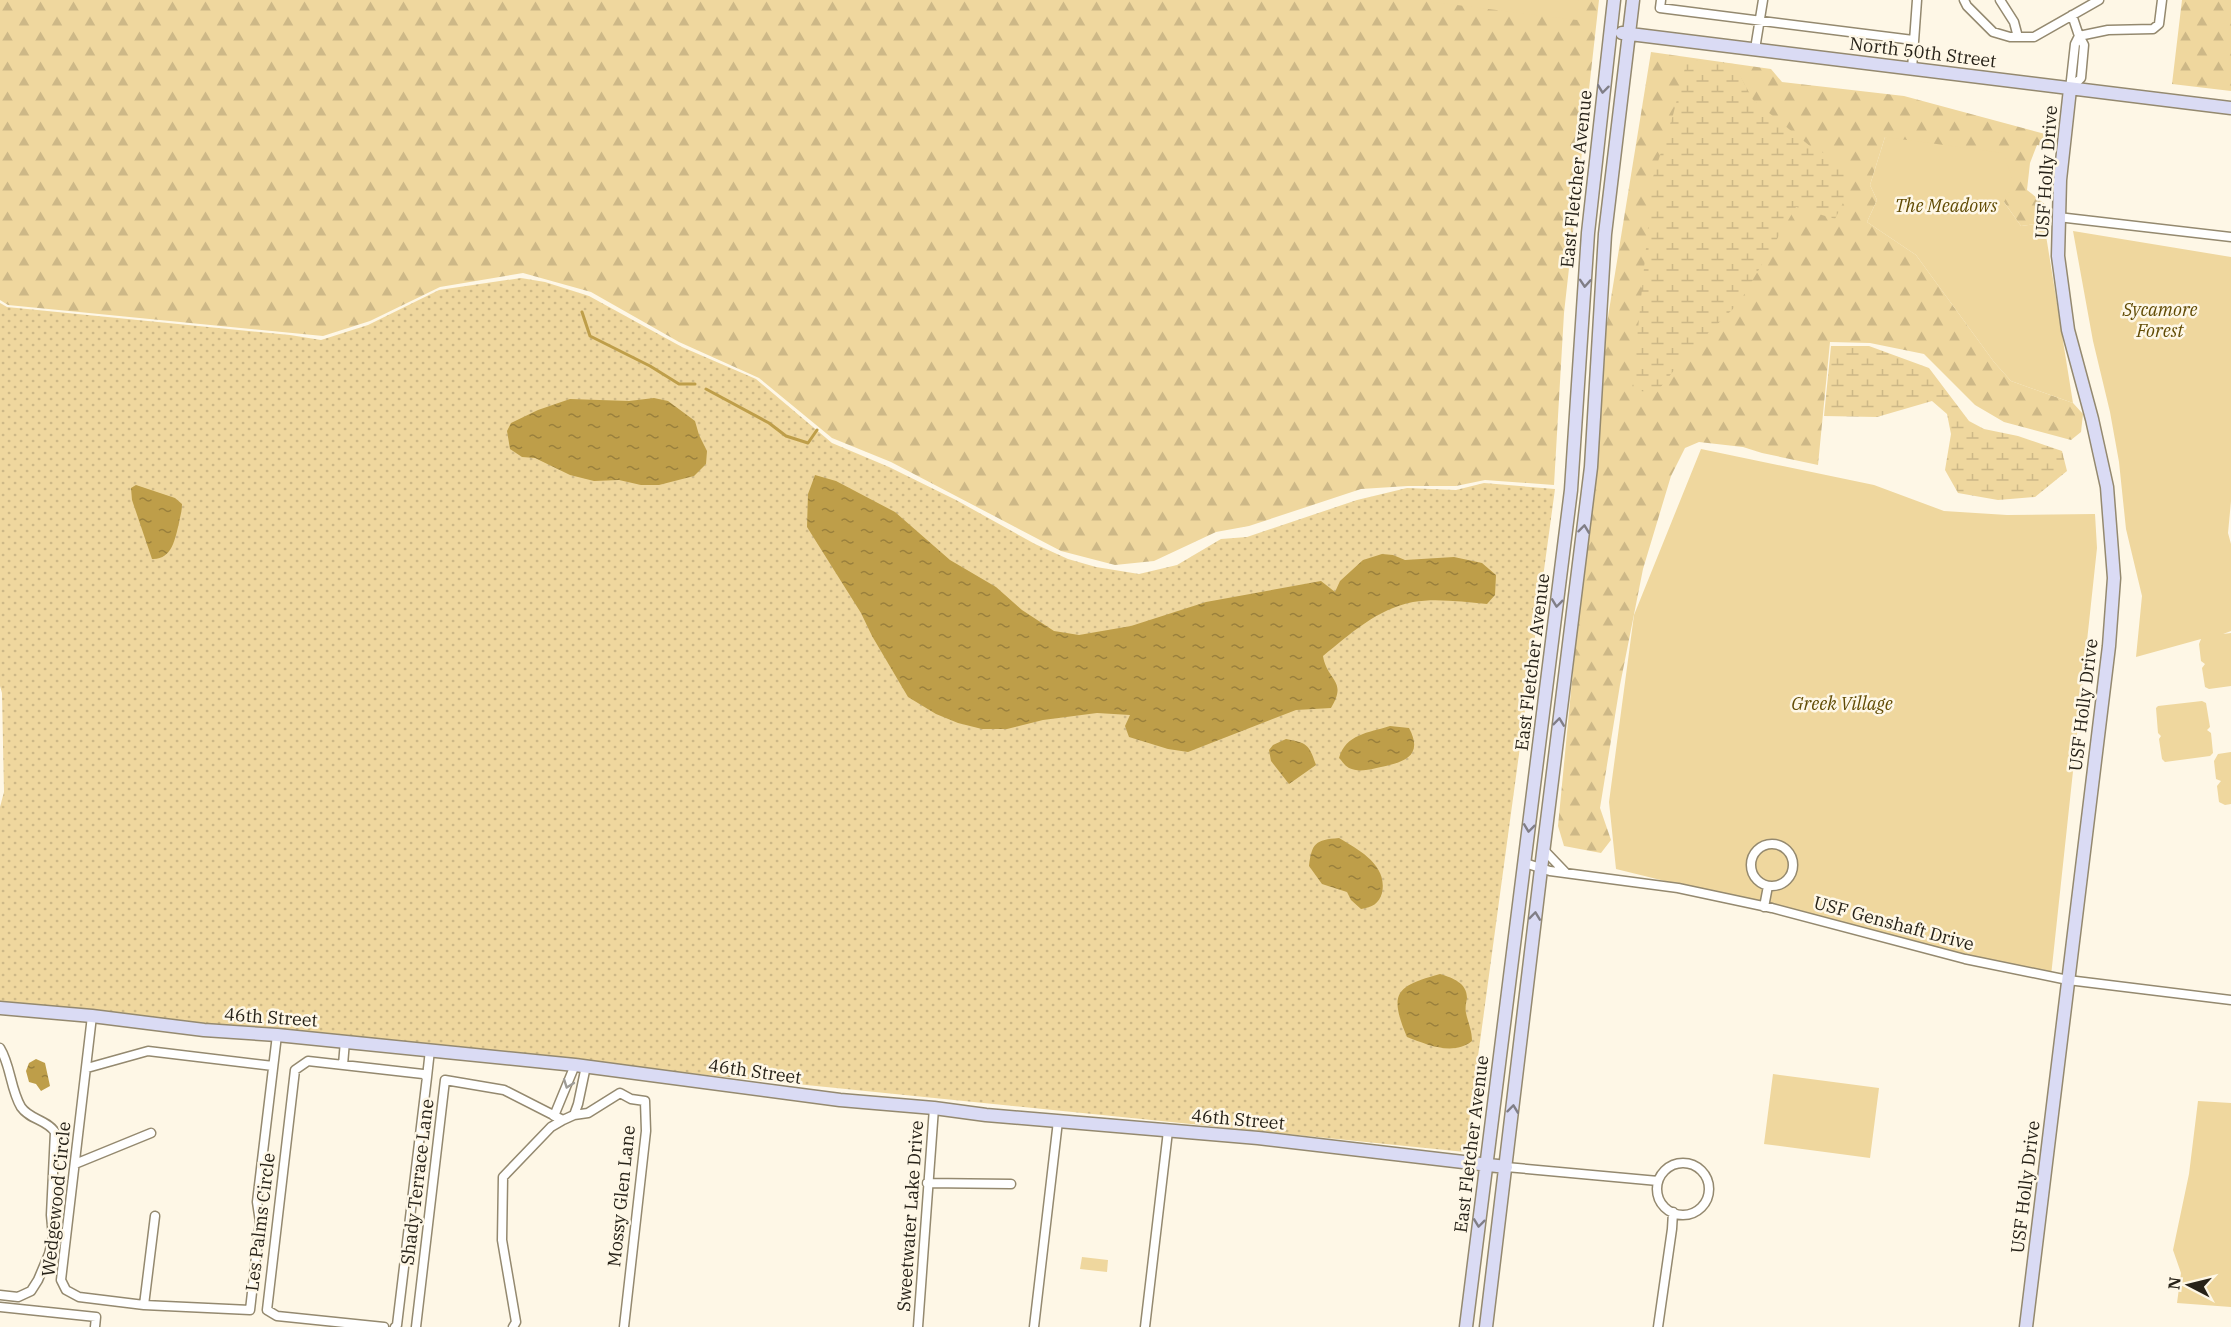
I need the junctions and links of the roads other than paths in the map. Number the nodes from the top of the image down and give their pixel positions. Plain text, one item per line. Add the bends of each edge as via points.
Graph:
1 (1614, 0) edge
2 (1633, 0) edge
3 (1661, 0) edge
4 (1763, 0) edge
5 (1917, 0) edge
6 (1964, 0) edge
7 (2000, 0) edge
8 (2099, 0) edge
9 (2162, 0) edge
10 (2072, 15) junction
11 (1759, 19) junction
12 (1610, 31) junction
13 (1629, 33) junction
14 (2079, 36) junction
15 (2018, 37) junction
16 (1913, 40) junction
17 (1755, 49) junction
18 (1912, 69) junction
19 (2070, 89) junction
20 (2231, 108) edge
21 (2058, 217) junction
22 (2231, 237) edge
23 (1543, 849) junction
24 (1524, 863) junction
25 (1545, 870) junction
26 (1567, 873) junction
27 (1768, 886) junction
28 (1764, 907) junction
29 (2068, 980) junction
30 (2231, 1000) edge
31 (0, 1008) edge
32 (92, 1016) junction
33 (277, 1035) junction
34 (345, 1041) junction
35 (0, 1048) edge
36 (430, 1050) junction
37 (343, 1065) junction
38 (273, 1066) junction
39 (581, 1066) junction
40 (87, 1068) junction
41 (427, 1077) junction
42 (934, 1108) junction
43 (574, 1115) junction
44 (556, 1116) junction
45 (1058, 1121) junction
46 (1168, 1131) junction
47 (150, 1133) dead end
48 (75, 1164) junction
49 (1486, 1165) junction
50 (1506, 1167) junction
51 (1658, 1181) junction
52 (927, 1183) junction
53 (1011, 1184) dead end
54 (1672, 1212) junction
55 (155, 1216) dead end
56 (0, 1295) edge
57 (144, 1305) junction
58 (0, 1307) edge
59 (250, 1310) junction
60 (267, 1310) junction
61 (96, 1327) edge
62 (384, 1327) edge
63 (395, 1327) edge
64 (416, 1327) edge
65 (513, 1327) edge
66 (624, 1327) edge
67 (918, 1327) edge
68 (1034, 1327) edge
69 (1145, 1327) edge
70 (1466, 1327) edge
71 (1486, 1327) edge
72 (1658, 1327) edge
73 (2026, 1327) edge

1 - 12 street, East Fletcher Avenue
2 - 13 street, East Fletcher Avenue
3 - 11 street via 1660,8
4 - 11 street
5 - 16 street
6 - 15 street via 1993,32
7 - 15 street
8 - 10 street
9 - 14 street via 2159,24 2153,29 2108,30
10 - 14 street
10 - 15 street via 2034,37
11 - 16 street
11 - 17 street
12 - 13 street, North 50th Street
12 -> 24 street, East Fletcher Avenue via 1588,233 1571,490
13 - 17 street, North 50th Street
23 -> 13 street, East Fletcher Avenue via 1592,467 1605,234
14 - 19 street via 2084,45 2080,78
16 - 18 street
17 - 18 street, North 50th Street
18 - 19 street, North 50th Street
19 - 20 street, North 50th Street
19 - 21 street, USF Holly Drive
21 - 22 street
21 - 29 street, USF Holly Drive via 2058,256 2066,318 2107,487 2114,578
23 - 25 street, East Fletcher Avenue
23 - 26 street
24 - 25 street, USF Genshaft Drive
24 - 49 street, East Fletcher Avenue
25 - 26 street, USF Genshaft Drive
50 -> 25 street, East Fletcher Avenue
26 - 28 street, USF Genshaft Drive via 1678,888
27 - 27 street via 1785,882 1793,866 1785,848 1774,844 1758,849 1751,862 1758,881
27 - 28 street
28 - 29 street, USF Genshaft Drive via 1965,959
29 - 30 street, USF Genshaft Drive
29 - 73 street, USF Holly Drive
31 - 32 street, 46th Street
32 - 33 street, 46th Street
32 - 40 street, Wedgewood Circle
33 - 34 street, 46th Street
33 - 38 street
34 - 36 street, 46th Street
34 - 37 street
35 - 56 street via 21,1107 55,1132 53,1237 49,1254 31,1291 18,1297
36 - 39 street, 46th Street
36 - 41 street
37 - 41 street, Les Palms Circle
37 - 60 street, Les Palms Circle via 308,1061 295,1070
38 - 40 street via 148,1051
38 - 59 street via 257,1202 260,1222
39 - 42 street, 46th Street via 840,1100
39 - 43 street
39 -> 44 street
40 - 48 street, Wedgewood Circle
41 - 63 street
42 - 45 street, 46th Street
42 - 52 street, Sweetwater Lake Drive
43 - 44 street, Mossy Glen Lane
43 - 66 street, Mossy Glen Lane via 588,1113 620,1093 645,1101 646,1131
44 - 64 street, Shady Terrace Lane via 504,1090 446,1080
44 - 65 street, Mossy Glen Lane via 504,1177 502,1240 516,1322
45 - 46 street, 46th Street
45 - 68 street
46 - 49 street, 46th Street
46 - 69 street
47 - 48 street
48 - 57 street, Wedgewood Circle via 61,1280 66,1290 79,1297
49 - 50 street, 46th Street
49 -> 70 street, East Fletcher Avenue
50 - 51 street
50 - 71 street, East Fletcher Avenue
51 - 54 street via 1659,1199
51 - 54 street via 1675,1164 1691,1164 1704,1174 1709,1189 1703,1205 1688,1214
52 - 53 street
52 - 67 street, Sweetwater Lake Drive
54 - 72 street
55 - 57 street
57 - 59 street, Wedgewood Circle
58 - 61 street via 96,1317
59 - 60 street, Wedgewood Circle
60 - 62 street, Les Palms Circle via 277,1316

